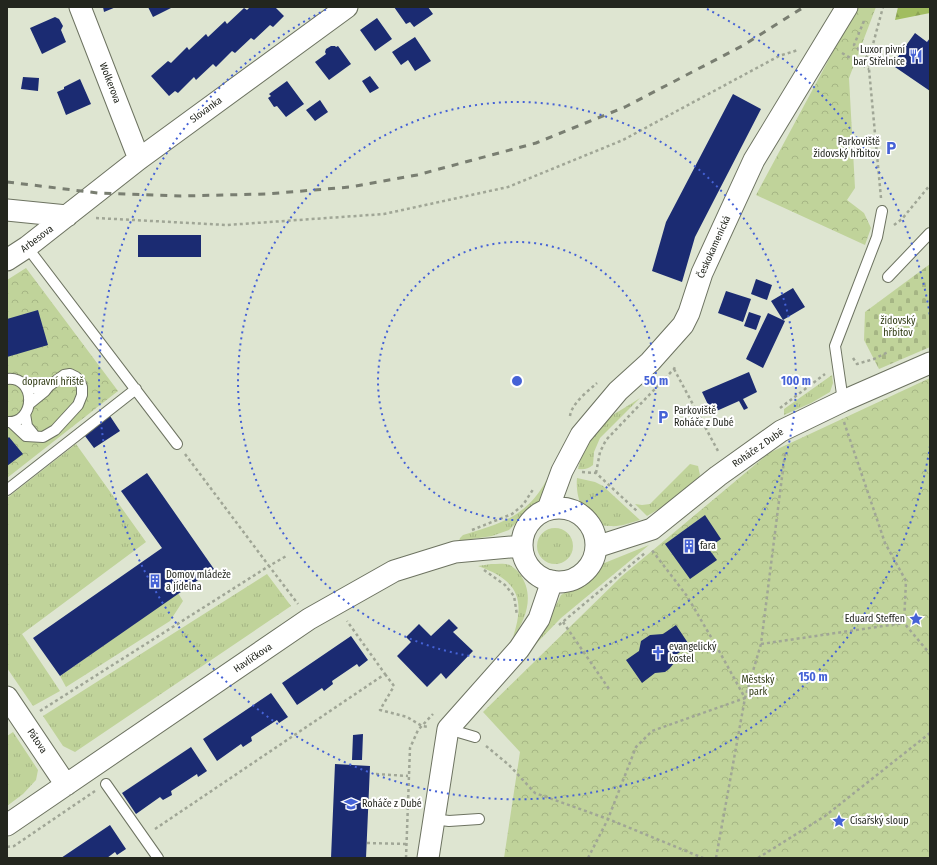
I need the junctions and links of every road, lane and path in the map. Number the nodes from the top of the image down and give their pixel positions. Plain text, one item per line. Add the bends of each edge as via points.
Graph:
1 (80, 7) edge
2 (347, 7) edge
3 (847, 7) edge
4 (883, 7) edge
5 (864, 20) dead end
6 (826, 44) junction
7 (869, 59) junction
8 (869, 69) junction
9 (140, 159) junction
10 (930, 185) edge
11 (7, 210) edge
12 (882, 211) joint
13 (67, 216) junction
14 (930, 233) edge
15 (877, 237) junction
16 (27, 247) junction
17 (7, 260) edge
18 (888, 277) dead end
19 (888, 352) dead end
20 (853, 358) dead end
21 (930, 363) edge
22 (838, 364) junction
23 (7, 379) edge
24 (49, 386) junction
25 (26, 388) junction
26 (136, 390) junction
27 (29, 404) junction
28 (843, 411) junction
29 (25, 414) junction
30 (9, 422) edge
31 (36, 436) junction
32 (783, 439) junction
33 (178, 444) joint
34 (720, 455) dead end
35 (562, 471) junction
36 (537, 482) dead end
37 (7, 490) edge
38 (548, 509) junction
39 (574, 511) junction
40 (466, 533) dead end
41 (651, 539) junction
42 (522, 546) junction
43 (596, 547) junction
44 (288, 555) dead end
45 (269, 566) junction
46 (479, 570) dead end
47 (552, 581) junction
48 (344, 617) dead end
49 (309, 619) junction
50 (516, 619) dead end
51 (563, 622) junction
52 (904, 623) junction
53 (557, 627) dead end
54 (761, 644) junction
55 (930, 654) edge
56 (386, 674) junction
57 (609, 689) dead end
58 (7, 697) edge
59 (745, 698) junction
60 (438, 710) dead end
61 (34, 714) dead end
62 (422, 726) junction
63 (448, 729) junction
64 (930, 734) edge
65 (475, 737) joint
66 (376, 774) dead end
67 (408, 776) junction
68 (106, 784) dead end
69 (66, 785) junction
70 (433, 818) junction
71 (608, 818) junction
72 (479, 819) dead end
73 (7, 825) edge
74 (143, 836) junction
75 (367, 843) dead end
76 (407, 844) junction
77 (158, 858) edge
78 (406, 858) edge
79 (428, 858) edge
80 (588, 858) edge
81 (703, 858) edge
82 (716, 858) edge
83 (758, 858) edge

1 - 9 street, Wolkerova
2 - 9 street, Slovanka
3 - 6 street, Českokamenická
4 - 7 path
5 - 7 path via 854,45
6 - 8 path
6 - 13 path via 806,47 779,56 623,140 508,187 384,214 235,224
6 - 35 street, Českokamenická via 754,160 702,272 683,325 650,362 613,396 581,435
7 - 8 path
8 - 12 path
9 - 13 street, Slovanka
10 - 15 path via 902,219
11 - 13 street
12 - 15 lane
13 - 16 street, Arbesova
14 - 18 lane
15 - 22 lane via 835,346
16 - 17 street, Arbesova
16 - 26 lane
19 - 20 path via 874,360 857,364
21 - 28 street, Roháče z Dubé
22 - 28 lane
22 - 32 path via 778,409
23 - 25 lane via 16,380
24 - 25 lane
24 - 27 lane
24 - 31 lane via 64,375 70,374 80,382 82,395 78,404 55,430 43,437
25 - 27 lane
26 - 33 lane
26 - 37 lane
27 - 29 lane
28 - 32 street, Roháče z Dubé
28 - 52 path via 885,543 906,581
29 - 30 lane via 16,421
29 - 31 lane via 27,426
30 - 31 lane via 26,436
32 - 41 street, Roháče z Dubé via 718,476
32 - 54 path
33 - 45 path
34 - 41 path via 674,369 606,440 600,452 596,473 639,513
35 - 38 street, Českokamenická
35 - 39 street
36 - 40 path via 523,505 512,514
38 - 39 street via 562,508
38 - 42 street via 535,516 529,523
39 - 43 street via 582,516 591,528
41 - 43 street, Roháče z Dubé
41 - 51 path
41 - 59 path
42 - 47 street via 523,555 531,570
42 - 49 street, Havlíčkova via 455,552 394,570
43 - 47 street via 592,561 583,573 570,580
44 - 45 path
45 - 49 path
45 - 61 path
46 - 50 path via 486,571 510,590 518,614
47 - 63 street via 539,619 519,649
48 - 56 path
49 - 69 street, Havlíčkova
51 - 53 path
51 - 57 path
52 - 54 path
52 - 55 path
54 - 59 path
56 - 62 path via 394,686 380,710 408,717
56 - 74 path
58 - 69 street, Pátova
59 - 71 path via 652,731 636,747
59 - 82 path
60 - 62 path
62 - 67 path via 410,748
63 - 65 lane
63 - 70 street
64 - 83 path via 825,816
65 - 71 path via 509,765 535,793
66 - 67 path
67 - 76 path
68 - 74 lane
69 - 73 street, Havlíčkova
70 - 72 lane via 449,821
70 - 79 street
71 - 80 path
71 - 81 path
74 - 77 lane
75 - 76 path
76 - 78 path

